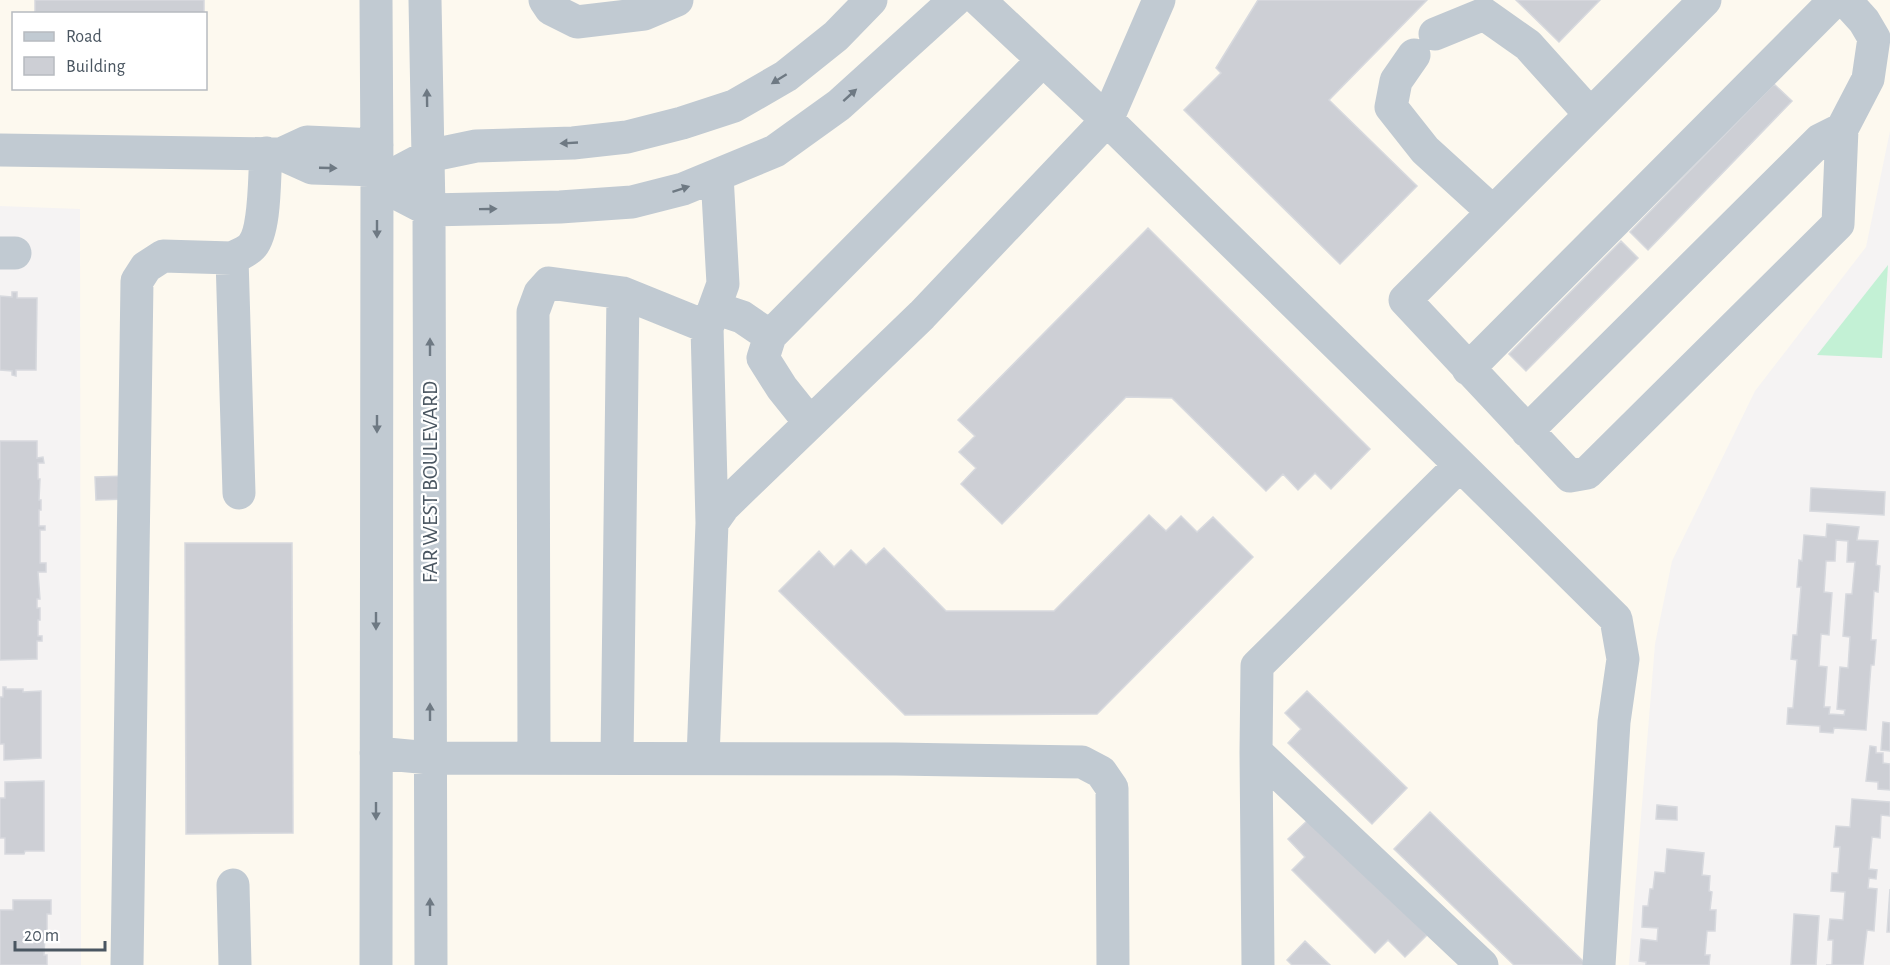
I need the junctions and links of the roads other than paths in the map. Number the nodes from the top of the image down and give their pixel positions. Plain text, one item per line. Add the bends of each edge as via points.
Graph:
1 (376, 0) edge
2 (425, 0) edge
3 (545, 0) edge
4 (677, 0) edge
5 (871, 0) edge
6 (955, 0) edge
7 (979, 0) edge
8 (1159, 0) edge
9 (1705, 0) edge
10 (1835, 0) edge
11 (1845, 0) edge
12 (1043, 60) junction
13 (1590, 114) junction
14 (1107, 120) junction
15 (1842, 129) junction
16 (0, 150) edge
17 (273, 154) junction
18 (428, 156) junction
19 (377, 166) junction
20 (717, 175) junction
21 (429, 210) junction
22 (1493, 212) junction
23 (232, 258) junction
24 (623, 293) junction
25 (711, 318) junction
26 (770, 336) junction
27 (1468, 369) junction
28 (810, 423) junction
29 (1527, 431) junction
30 (1460, 465) junction
31 (239, 493) dead end
32 (711, 523) junction
33 (1256, 752) junction
34 (376, 753) junction
35 (430, 758) junction
36 (534, 758) junction
37 (617, 758) junction
38 (704, 758) junction
39 (233, 885) dead end
40 (127, 965) edge
41 (234, 965) edge
42 (376, 965) edge
43 (430, 965) edge
44 (1113, 965) edge
45 (1258, 965) edge
46 (1482, 965) edge
47 (1599, 965) edge

1 - 19 street
18 -> 2 street, FAR WEST BOULEVARD
3 - 4 street via 551,9 577,22 644,14
5 -> 18 street via 836,36 786,76 734,106 627,137 476,146
20 -> 6 street via 775,151 839,105
7 - 12 street
8 - 14 street
9 - 13 street
10 - 27 street
11 - 15 street via 1874,38 1868,79
12 - 14 street
12 - 26 street
13 - 22 street
13 - 22 street via 1528,45 1484,14 1425,45 1396,81 1391,107 1425,150
14 - 28 street via 922,315
14 - 30 street
15 - 29 street via 1820,140
15 - 29 street via 1838,224 1587,473 1570,476
16 - 17 street
17 - 19 street via 307,142
17 - 23 street via 258,232 252,246
18 - 19 street
18 - 21 street, FAR WEST BOULEVARD
19 - 21 street
19 -> 34 street
21 -> 20 street via 632,202 683,189
20 - 25 street via 723,284
35 -> 21 street, FAR WEST BOULEVARD
22 - 27 street via 1405,300
23 - 31 street
23 - 40 street via 163,256 146,267 137,281
24 - 25 street
24 - 36 street via 549,283 540,293 533,312
24 - 37 street
25 - 26 street via 742,317
25 - 32 street
26 - 28 street via 764,358
27 - 29 street
28 - 32 street
30 - 33 street via 1257,666
30 - 47 street via 1616,620 1623,659 1614,722
32 - 38 street
33 - 45 street
33 - 46 street
34 - 35 street
34 -> 42 street
35 - 36 street
43 -> 35 street, FAR WEST BOULEVARD
36 - 37 street
37 - 38 street
38 - 44 street via 1082,762 1101,772 1112,788
39 - 41 street

